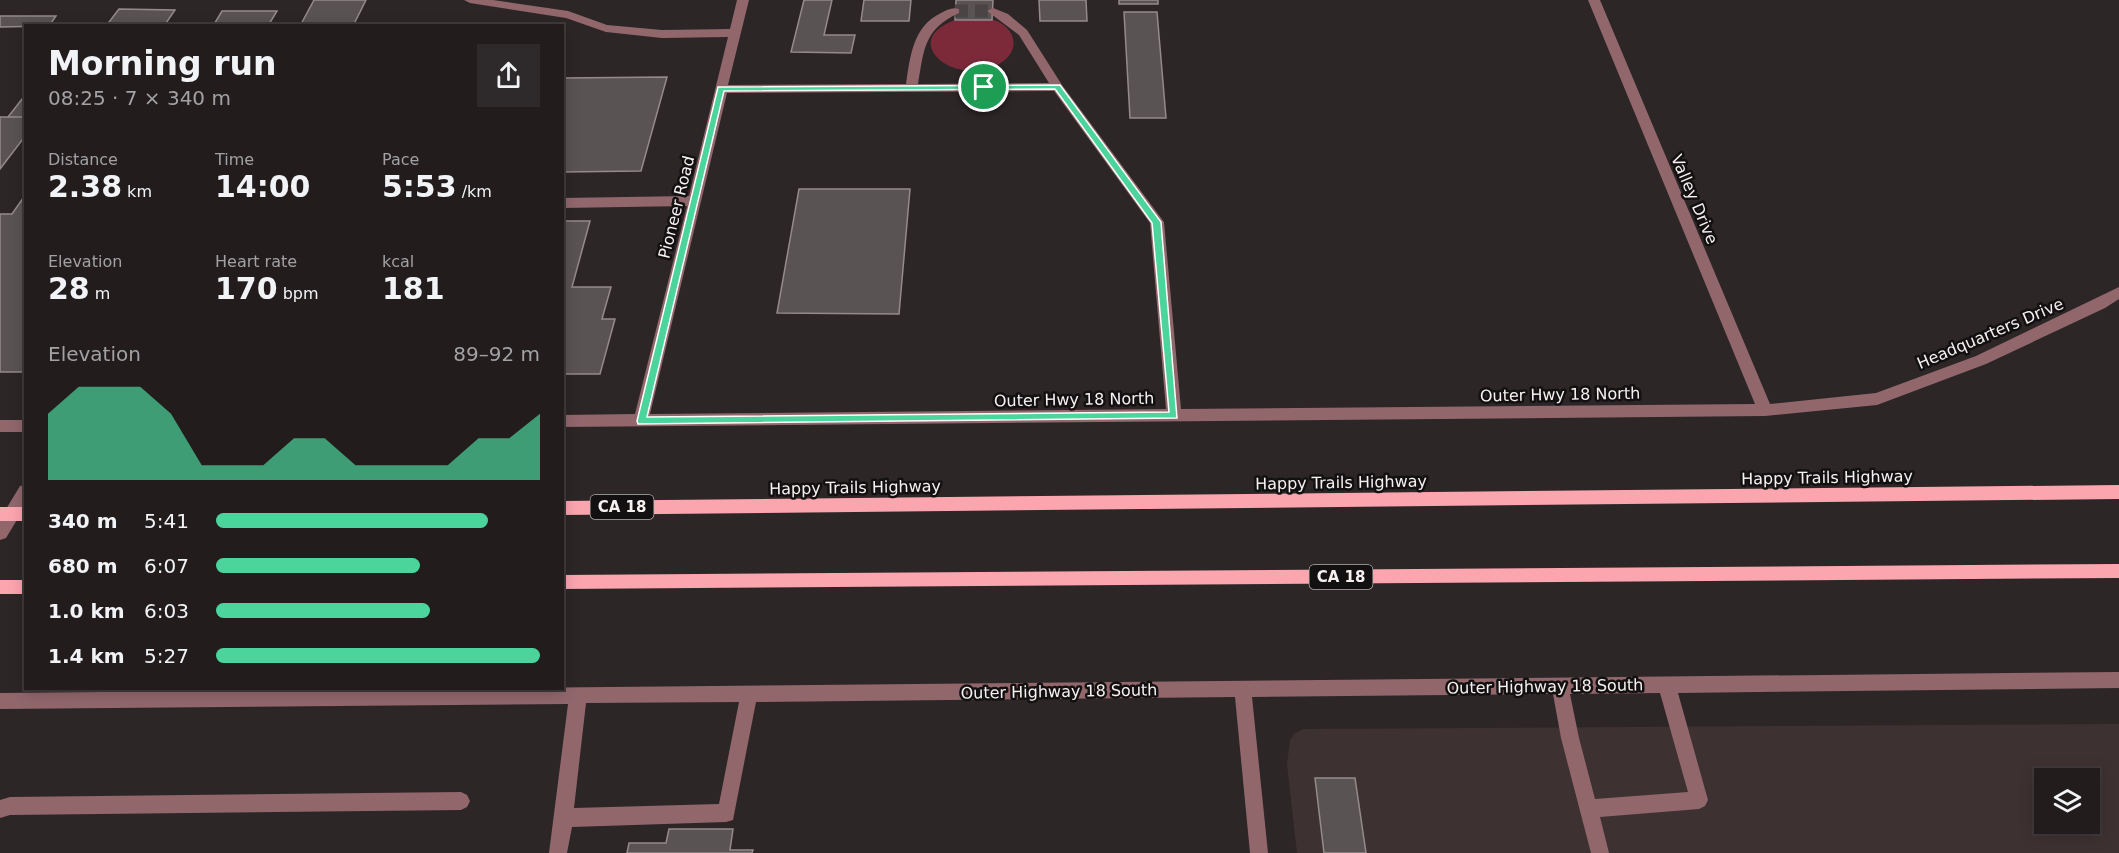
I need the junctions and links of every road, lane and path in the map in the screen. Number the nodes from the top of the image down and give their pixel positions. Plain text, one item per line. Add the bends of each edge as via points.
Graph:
1 (470, 0) edge
2 (743, 0) edge
3 (1594, 0) edge
4 (955, 11) tunnel mouth
5 (993, 11) tunnel mouth
6 (735, 33) junction
7 (911, 87) junction
8 (1057, 87) junction
9 (721, 89) junction
10 (694, 201) junction
11 (564, 203) edge
12 (2119, 292) edge
13 (1765, 410) junction
14 (1174, 416) junction
15 (641, 421) junction
16 (564, 422) edge
17 (0, 426) edge
18 (24, 426) edge
19 (2119, 492) edge
20 (24, 494) edge
21 (564, 508) edge
22 (12, 514) edge
23 (0, 532) edge
24 (2119, 571) edge
25 (564, 582) edge
26 (0, 587) edge
27 (24, 587) edge
28 (2119, 680) edge
29 (1560, 685) junction
30 (1667, 685) junction
31 (1244, 689) junction
32 (749, 694) junction
33 (578, 695) junction
34 (0, 701) edge
35 (461, 801) dead end
36 (0, 809) edge
37 (1589, 809) junction
38 (564, 818) junction
39 (558, 853) edge
40 (1259, 853) edge
41 (1600, 853) edge

1 - 6 street via 568,15 606,28 662,34
2 - 6 street, Pioneer Road
3 - 13 street, Valley Drive
4 - 7 street via 940,16 921,37
5 - 8 street via 1008,17 1022,32
6 - 9 street, Pioneer Road
7 - 8 street
7 - 9 street
8 - 14 street via 1156,222
9 - 10 street, Pioneer Road
10 - 11 street
10 - 15 street, Pioneer Road
12 - 13 street, Headquarters Drive via 1981,360 1877,399
13 - 14 street, Outer Hwy 18 North
14 - 15 street, Outer Hwy 18 North
15 - 16 street, Outer Hwy 18 North
17 - 18 street
19 - 21 main road, Happy Trails Highway / CA 18
20 - 22 street
22 - 23 street
24 - 25 main road, CA 18
26 - 27 main road
28 - 30 street, Outer Highway 18 South
29 - 30 street, Outer Highway 18 South
29 - 31 street, Outer Highway 18 South
29 - 37 street
30 - 37 street via 1699,800
31 - 32 street, Outer Highway 18 South
31 - 40 street
32 - 33 street, Outer Highway 18 South
32 - 38 street via 726,813
33 - 34 street, Outer Highway 18 South
33 - 38 street
35 - 36 street
37 - 41 street
38 - 39 street

